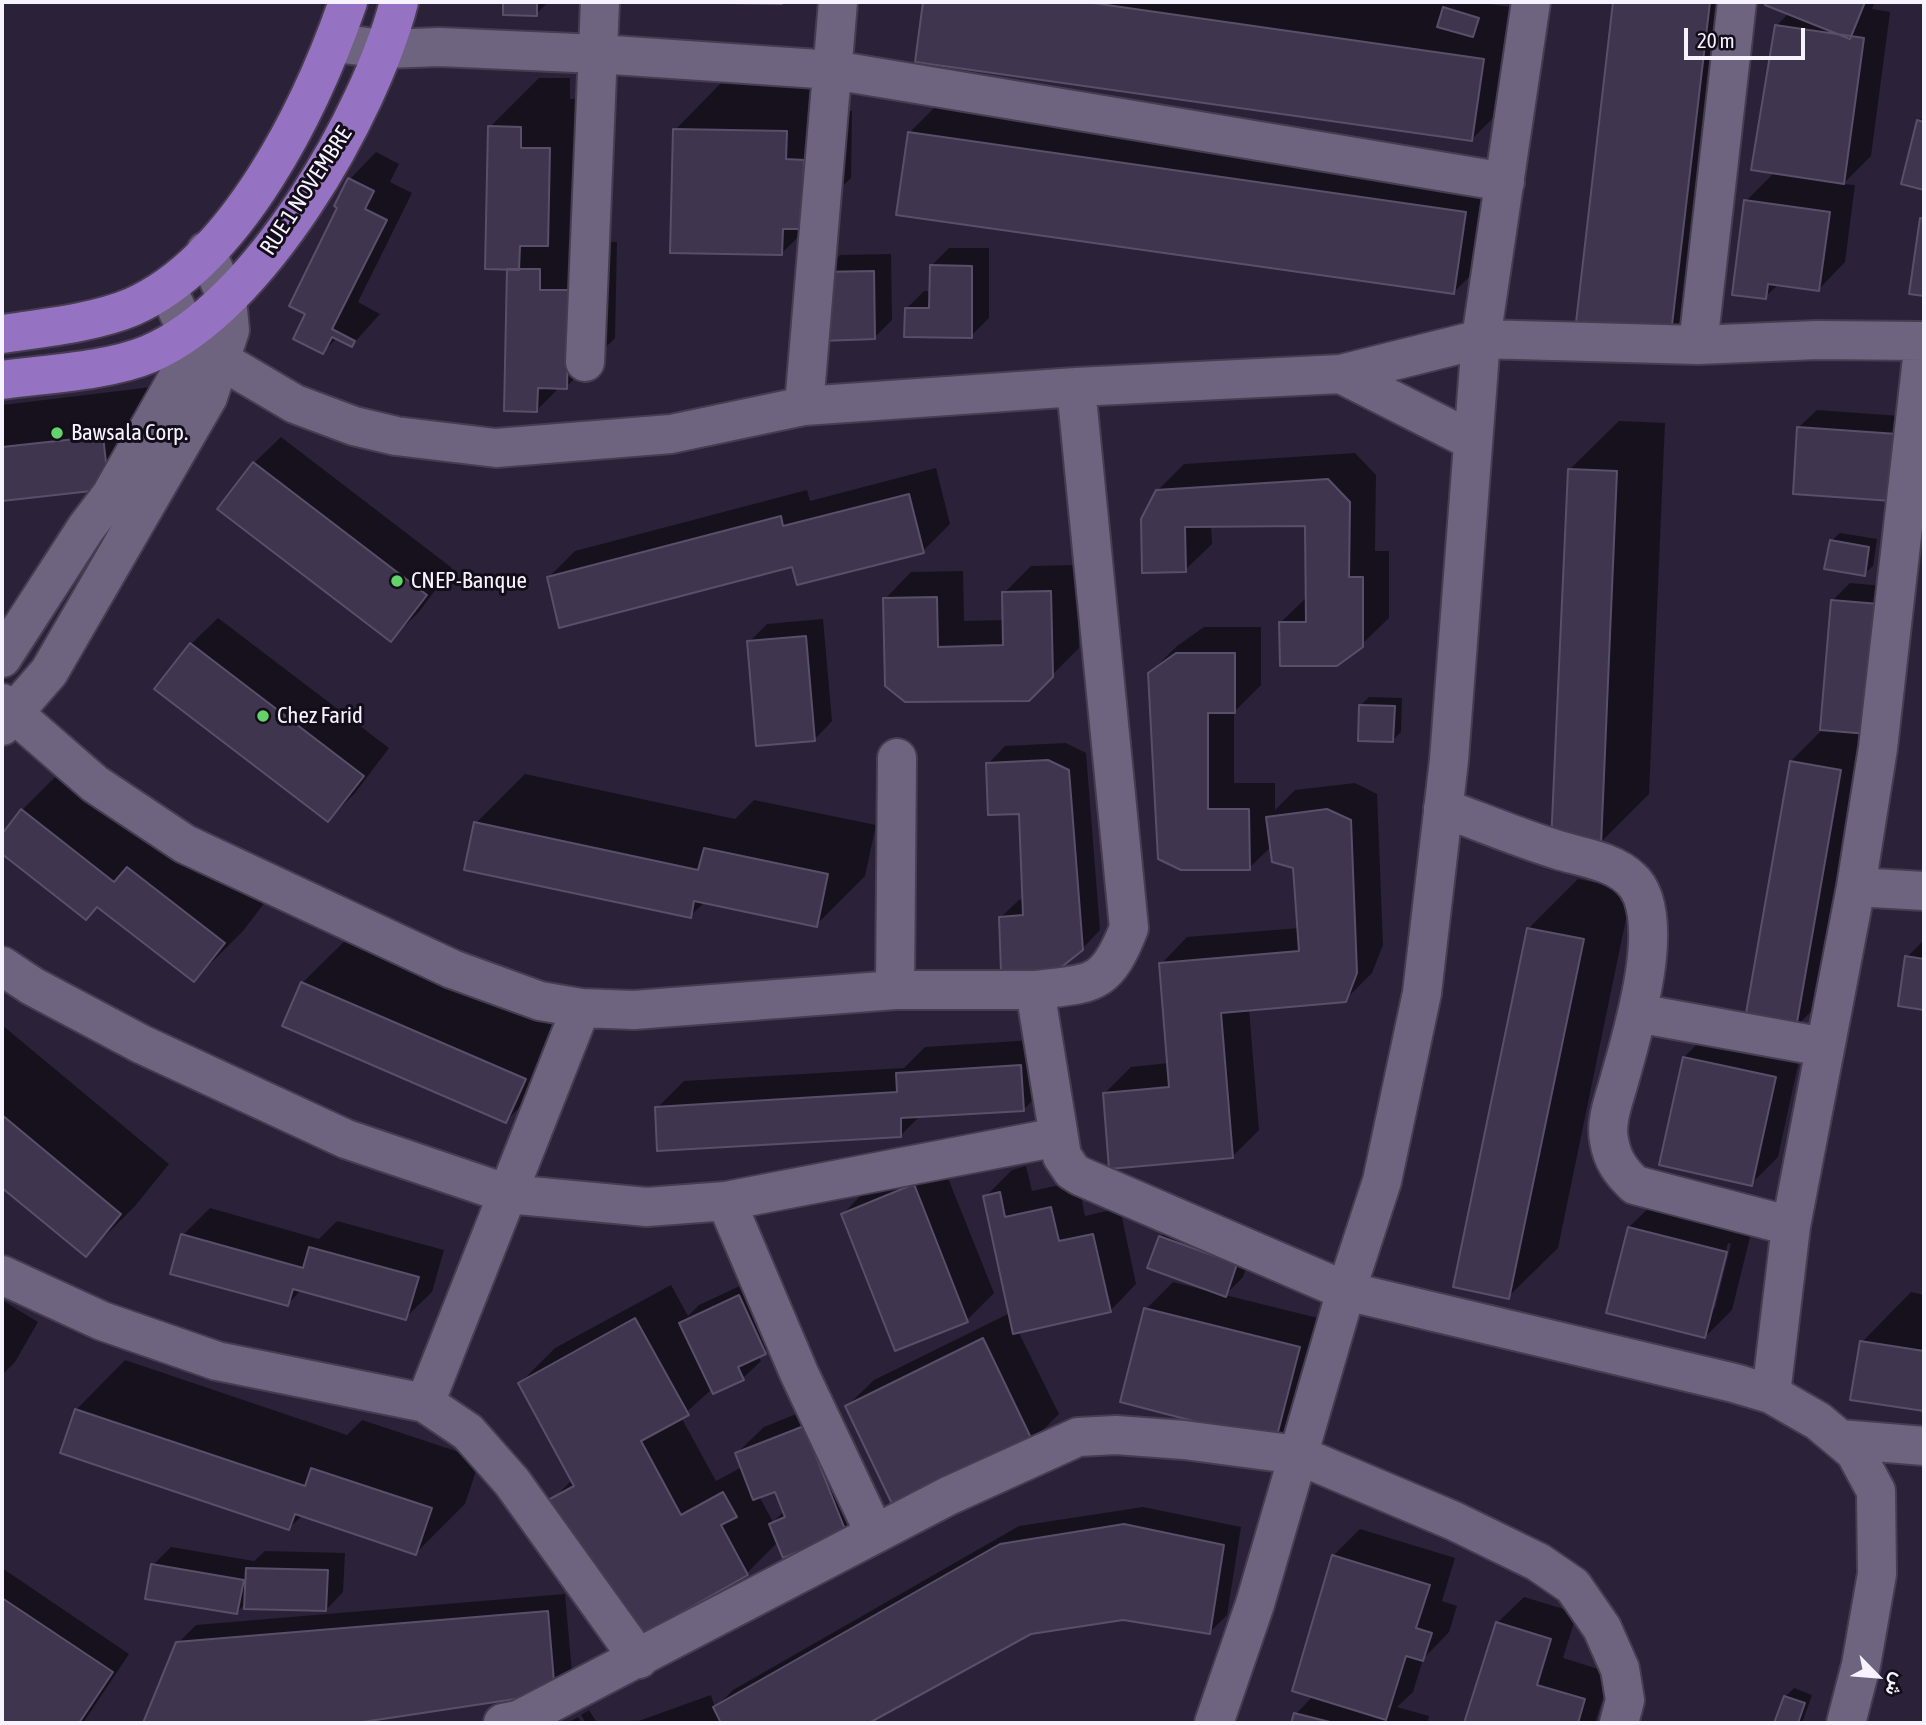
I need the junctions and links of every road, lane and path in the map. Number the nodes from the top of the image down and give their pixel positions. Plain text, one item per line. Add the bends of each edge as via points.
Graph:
1 (348, 2) edge
2 (398, 2) edge
3 (600, 2) edge
4 (838, 2) edge
5 (1531, 2) edge
6 (1737, 2) edge
7 (334, 43) junction
8 (385, 49) junction
9 (598, 54) junction
10 (833, 70) junction
11 (1505, 182) junction
12 (206, 251) junction
13 (167, 288) junction
14 (227, 299) junction
15 (2, 334) edge
16 (1481, 339) junction
17 (1924, 341) edge
18 (1698, 345) junction
19 (199, 347) junction
20 (585, 362) dead end
21 (1341, 374) junction
22 (2, 380) edge
23 (1076, 387) junction
24 (804, 407) junction
25 (1472, 441) junction
26 (2, 659) edge
27 (5, 714) edge
28 (897, 758) dead end
29 (1443, 808) junction
30 (1856, 887) junction
31 (1924, 891) edge
32 (2, 966) edge
33 (895, 990) junction
34 (1035, 990) junction
35 (581, 1009) junction
36 (1637, 1013) junction
37 (1824, 1047) junction
38 (1058, 1137) junction
39 (508, 1194) junction
40 (726, 1201) junction
41 (1791, 1226) junction
42 (2, 1275) edge
43 (1346, 1291) junction
44 (1771, 1394) junction
45 (425, 1403) junction
46 (1840, 1439) junction
47 (1924, 1446) edge
48 (1298, 1455) junction
49 (874, 1532) junction
50 (639, 1659) junction
51 (503, 1723) edge
52 (1214, 1723) edge
53 (1619, 1723) edge
54 (1846, 1723) edge

1 - 7 main road, RUE 1 NOVEMBRE
2 - 8 main road, RUE 1 NOVEMBRE
3 - 9 street
4 - 10 street
5 - 11 street
6 - 18 street
7 - 8 street
7 - 12 main road, RUE 1 NOVEMBRE via 313,92 243,211
8 - 9 street
8 - 14 main road, RUE 1 NOVEMBRE via 362,105 291,222
9 - 10 street
9 - 20 street
10 - 11 street
10 - 24 street
11 - 16 street
12 - 13 main road, RUE 1 NOVEMBRE
12 - 14 street
13 - 15 main road, RUE 1 NOVEMBRE via 130,307 53,327
13 - 19 street
14 - 19 main road, RUE 1 NOVEMBRE
16 - 18 street
16 - 21 street
16 - 25 street
17 - 18 street
17 - 30 street via 1878,748
19 - 22 main road, RUE 1 NOVEMBRE
19 - 24 street via 295,404 354,426 496,448 671,434
19 - 26 street via 111,495
19 - 27 street via 208,397 49,671
21 - 23 street
21 - 25 street
23 - 24 street
23 - 34 street via 1129,928 1107,972 1089,983
25 - 29 street
27 - 35 street via 95,784 185,844 452,969 540,1001
28 - 33 street
29 - 36 street via 1633,879 1650,926
29 - 43 street via 1422,993 1382,1181
30 - 31 street
30 - 37 street
32 - 39 street via 141,1044 346,1139
33 - 34 street
33 - 35 street via 634,1010
34 - 38 street
35 - 39 street
36 - 37 street
36 - 41 street via 1610,1116 1608,1139 1618,1169 1635,1185
37 - 41 street
38 - 40 street
38 - 43 street via 1062,1156 1072,1171
39 - 40 street via 647,1207
39 - 45 street
40 - 49 street via 799,1373
41 - 44 street
42 - 45 street via 102,1321 217,1361
43 - 44 street
43 - 48 street
44 - 46 street
45 - 50 street via 468,1432 512,1482
46 - 47 street
46 - 54 street via 1855,1452 1876,1491 1877,1574
48 - 49 street via 1184,1440 1078,1437
48 - 52 street via 1255,1604
48 - 53 street via 1454,1521 1538,1562 1573,1586 1602,1628 1620,1669 1625,1700
49 - 50 street
50 - 51 street via 518,1720

